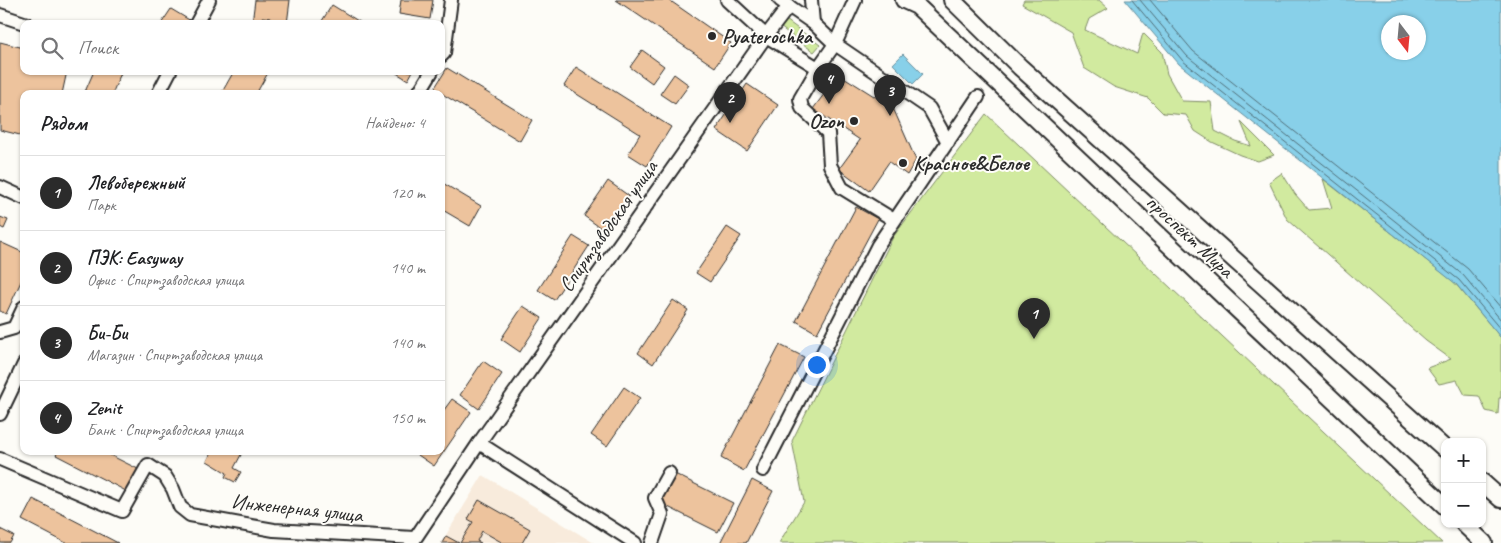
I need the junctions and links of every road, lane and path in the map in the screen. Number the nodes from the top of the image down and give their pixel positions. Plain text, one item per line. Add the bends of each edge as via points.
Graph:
1 (209, 0) edge
2 (451, 0) edge
3 (728, 0) edge
4 (811, 0) edge
5 (855, 0) edge
6 (904, 0) edge
7 (952, 0) edge
8 (784, 3) edge
9 (0, 15) edge
10 (198, 20) edge
11 (20, 22) edge
12 (813, 23) junction
13 (766, 36) junction
14 (835, 44) junction
15 (445, 45) edge
16 (818, 68) junction
17 (168, 75) edge
18 (430, 75) edge
19 (160, 90) edge
20 (420, 90) edge
21 (978, 97) dead end
22 (948, 142) junction
23 (0, 187) edge
24 (20, 196) edge
25 (894, 220) junction
26 (20, 315) edge
27 (0, 332) edge
28 (20, 372) edge
29 (0, 414) edge
30 (479, 443) junction
31 (1441, 445) edge
32 (0, 459) edge
33 (762, 470) dead end
34 (669, 473) dead end
35 (1483, 483) edge
36 (1501, 499) edge
37 (1441, 502) edge
38 (413, 541) edge
39 (635, 543) edge
40 (652, 543) edge

1 - 10 street
2 - 15 street
3 - 13 street
4 - 12 street
5 - 14 street
6 - 37 main road, проспект Мира via 917,6
7 - 31 main road, проспект Мира via 1028,74
8 - 12 street
8 - 13 street, Спиртзаводская улица
9 - 11 street
12 - 14 street
13 - 16 street
13 - 30 street, Спиртзаводская улица
14 - 16 street
14 - 22 street via 929,108
16 - 25 street via 800,99 802,108 828,133 830,165 842,188
17 - 19 street
18 - 20 street
21 - 22 street
22 - 25 street
23 - 24 street
25 - 33 street via 878,244
26 - 27 street via 14,328
28 - 29 street
30 - 38 street, Спиртзаводская улица
30 - 39 street
32 - 38 street, Инженерная улица via 122,511 148,465 165,476 180,507 190,515 274,530
34 - 40 street via 655,498 662,514
35 - 36 main road

